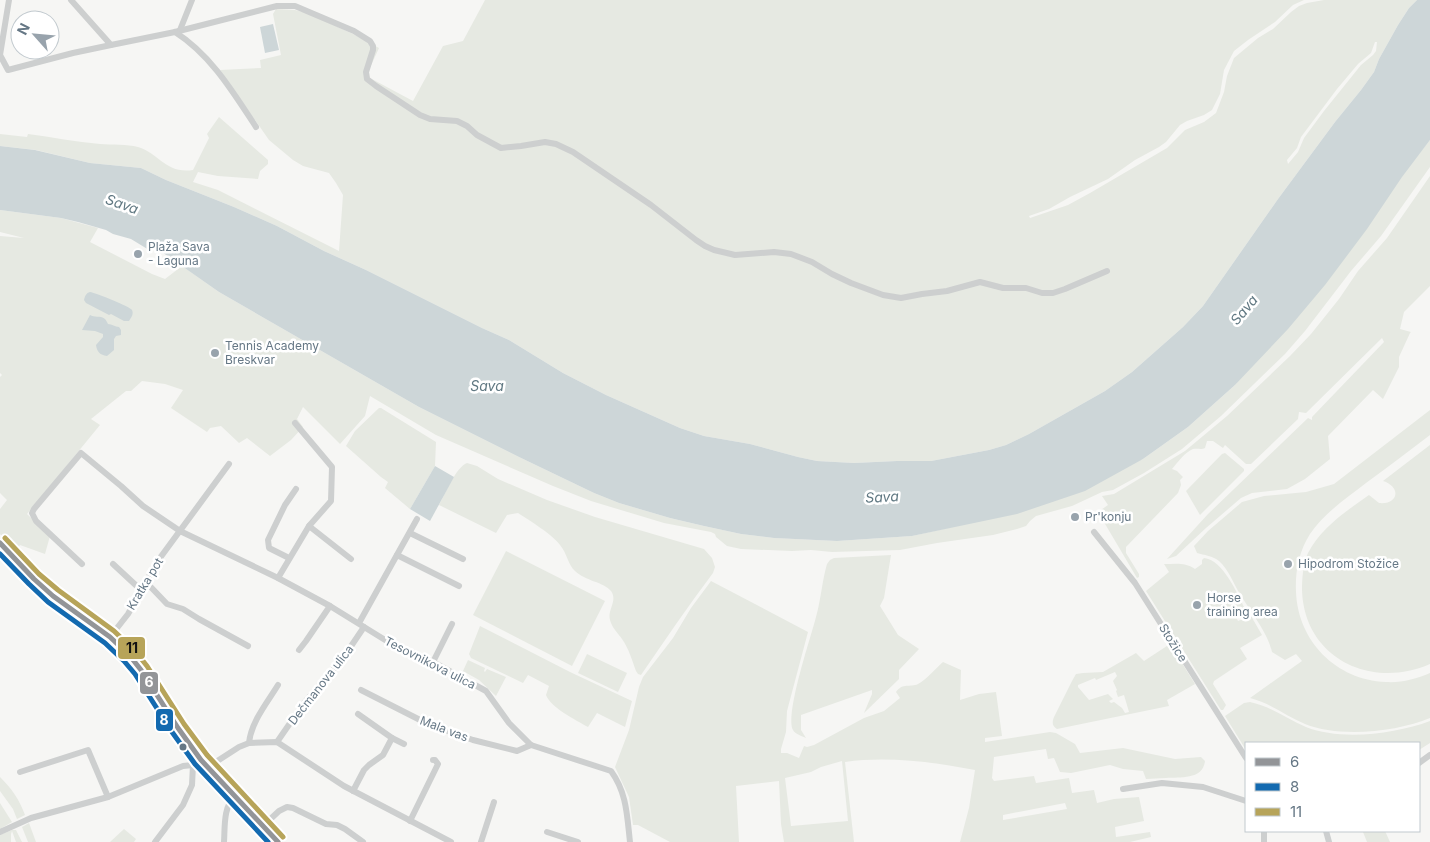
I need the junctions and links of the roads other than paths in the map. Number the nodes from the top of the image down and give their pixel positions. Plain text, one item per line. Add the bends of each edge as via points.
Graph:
1 (9, 0) edge
2 (71, 0) edge
3 (192, 0) edge
4 (177, 31) junction
5 (111, 45) junction
6 (8, 70) junction
7 (0, 74) edge
8 (256, 127) dead end
9 (1107, 271) dead end
10 (294, 423) dead end
11 (228, 464) dead end
12 (296, 489) dead end
13 (417, 519) dead end
14 (309, 526) junction
15 (180, 531) junction
16 (1094, 532) dead end
17 (410, 533) junction
18 (0, 543) edge
19 (397, 555) junction
20 (289, 558) junction
21 (351, 559) dead end
22 (464, 560) dead end
23 (82, 564) dead end
24 (113, 564) dead end
25 (278, 578) junction
26 (146, 582) junction
27 (459, 586) dead end
28 (141, 590) junction
29 (330, 606) junction
30 (452, 624) dead end
31 (362, 625) junction
32 (110, 637) junction
33 (248, 646) dead end
34 (299, 650) dead end
35 (433, 662) junction
36 (278, 685) dead end
37 (361, 690) dead end
38 (358, 714) dead end
39 (392, 738) junction
40 (277, 742) junction
41 (249, 743) junction
42 (404, 744) dead end
43 (531, 745) junction
44 (1245, 756) edge
45 (432, 760) dead end
46 (197, 762) junction
47 (208, 767) junction
48 (20, 772) dead end
49 (1123, 789) dead end
50 (353, 791) junction
51 (108, 797) junction
52 (235, 797) junction
53 (1245, 801) edge
54 (494, 802) dead end
55 (410, 821) junction
56 (263, 826) junction
57 (0, 832) edge
58 (547, 832) dead end
59 (155, 842) edge
60 (224, 842) edge
61 (278, 842) edge
62 (363, 842) edge
63 (451, 842) edge
64 (481, 842) edge
65 (578, 842) edge
66 (630, 842) edge

1 - 6 street via 0,55
2 - 5 street
3 - 4 street
4 - 5 street
4 - 8 street via 207,58
4 - 9 street via 277,6 295,6 370,41 373,50 367,79 420,115 457,121 501,148 545,142 556,144 573,152 714,250 735,255 791,254 883,295 901,298 980,282 1053,293
5 - 6 street
6 - 7 street
10 - 14 street via 332,467 331,501
11 - 15 street, Kratka pot
12 - 20 street via 268,540 269,548
13 - 17 street
14 - 20 street
14 - 21 street
15 - 23 street, Tesovnikova ulica via 143,506 81,453 32,513 36,521
15 - 25 street, Tesovnikova ulica
15 - 26 street, Kratka pot
16 - 44 street, Stožice via 1136,583
17 - 19 street
17 - 22 street
18 - 32 main road via 53,596
19 - 27 street
19 - 31 street
20 - 25 street
24 - 28 street
25 - 29 street, Tesovnikova ulica
26 - 28 street, Kratka pot
26 - 33 street via 167,604 183,609
28 - 32 street, Kratka pot
29 - 31 street, Tesovnikova ulica
29 - 34 street
30 - 35 street
31 - 35 street, Tesovnikova ulica
31 - 40 street, Dečmanova ulica via 341,661 304,703
32 - 46 main road via 141,670
35 - 43 street, Tesovnikova ulica via 486,692
36 - 41 street via 256,720
37 - 43 street, Mala vas via 428,724 473,740 517,751
38 - 39 street
39 - 42 street
39 - 50 street via 383,755 364,770
40 - 41 street
40 - 50 street
41 - 47 street
43 - 66 street, Tesovnikova ulica via 611,771 624,794
45 - 55 street via 438,764
46 - 47 main road
46 - 51 street
46 - 59 street via 183,805
47 - 52 main road
48 - 51 street via 88,750
49 - 53 street via 1162,784 1203,787
50 - 55 street
51 - 57 street via 25,820
52 - 56 main road
52 - 60 street via 226,813
54 - 64 street
55 - 63 street
56 - 61 main road
56 - 62 street via 279,811 293,808 326,824 337,825
58 - 65 street

